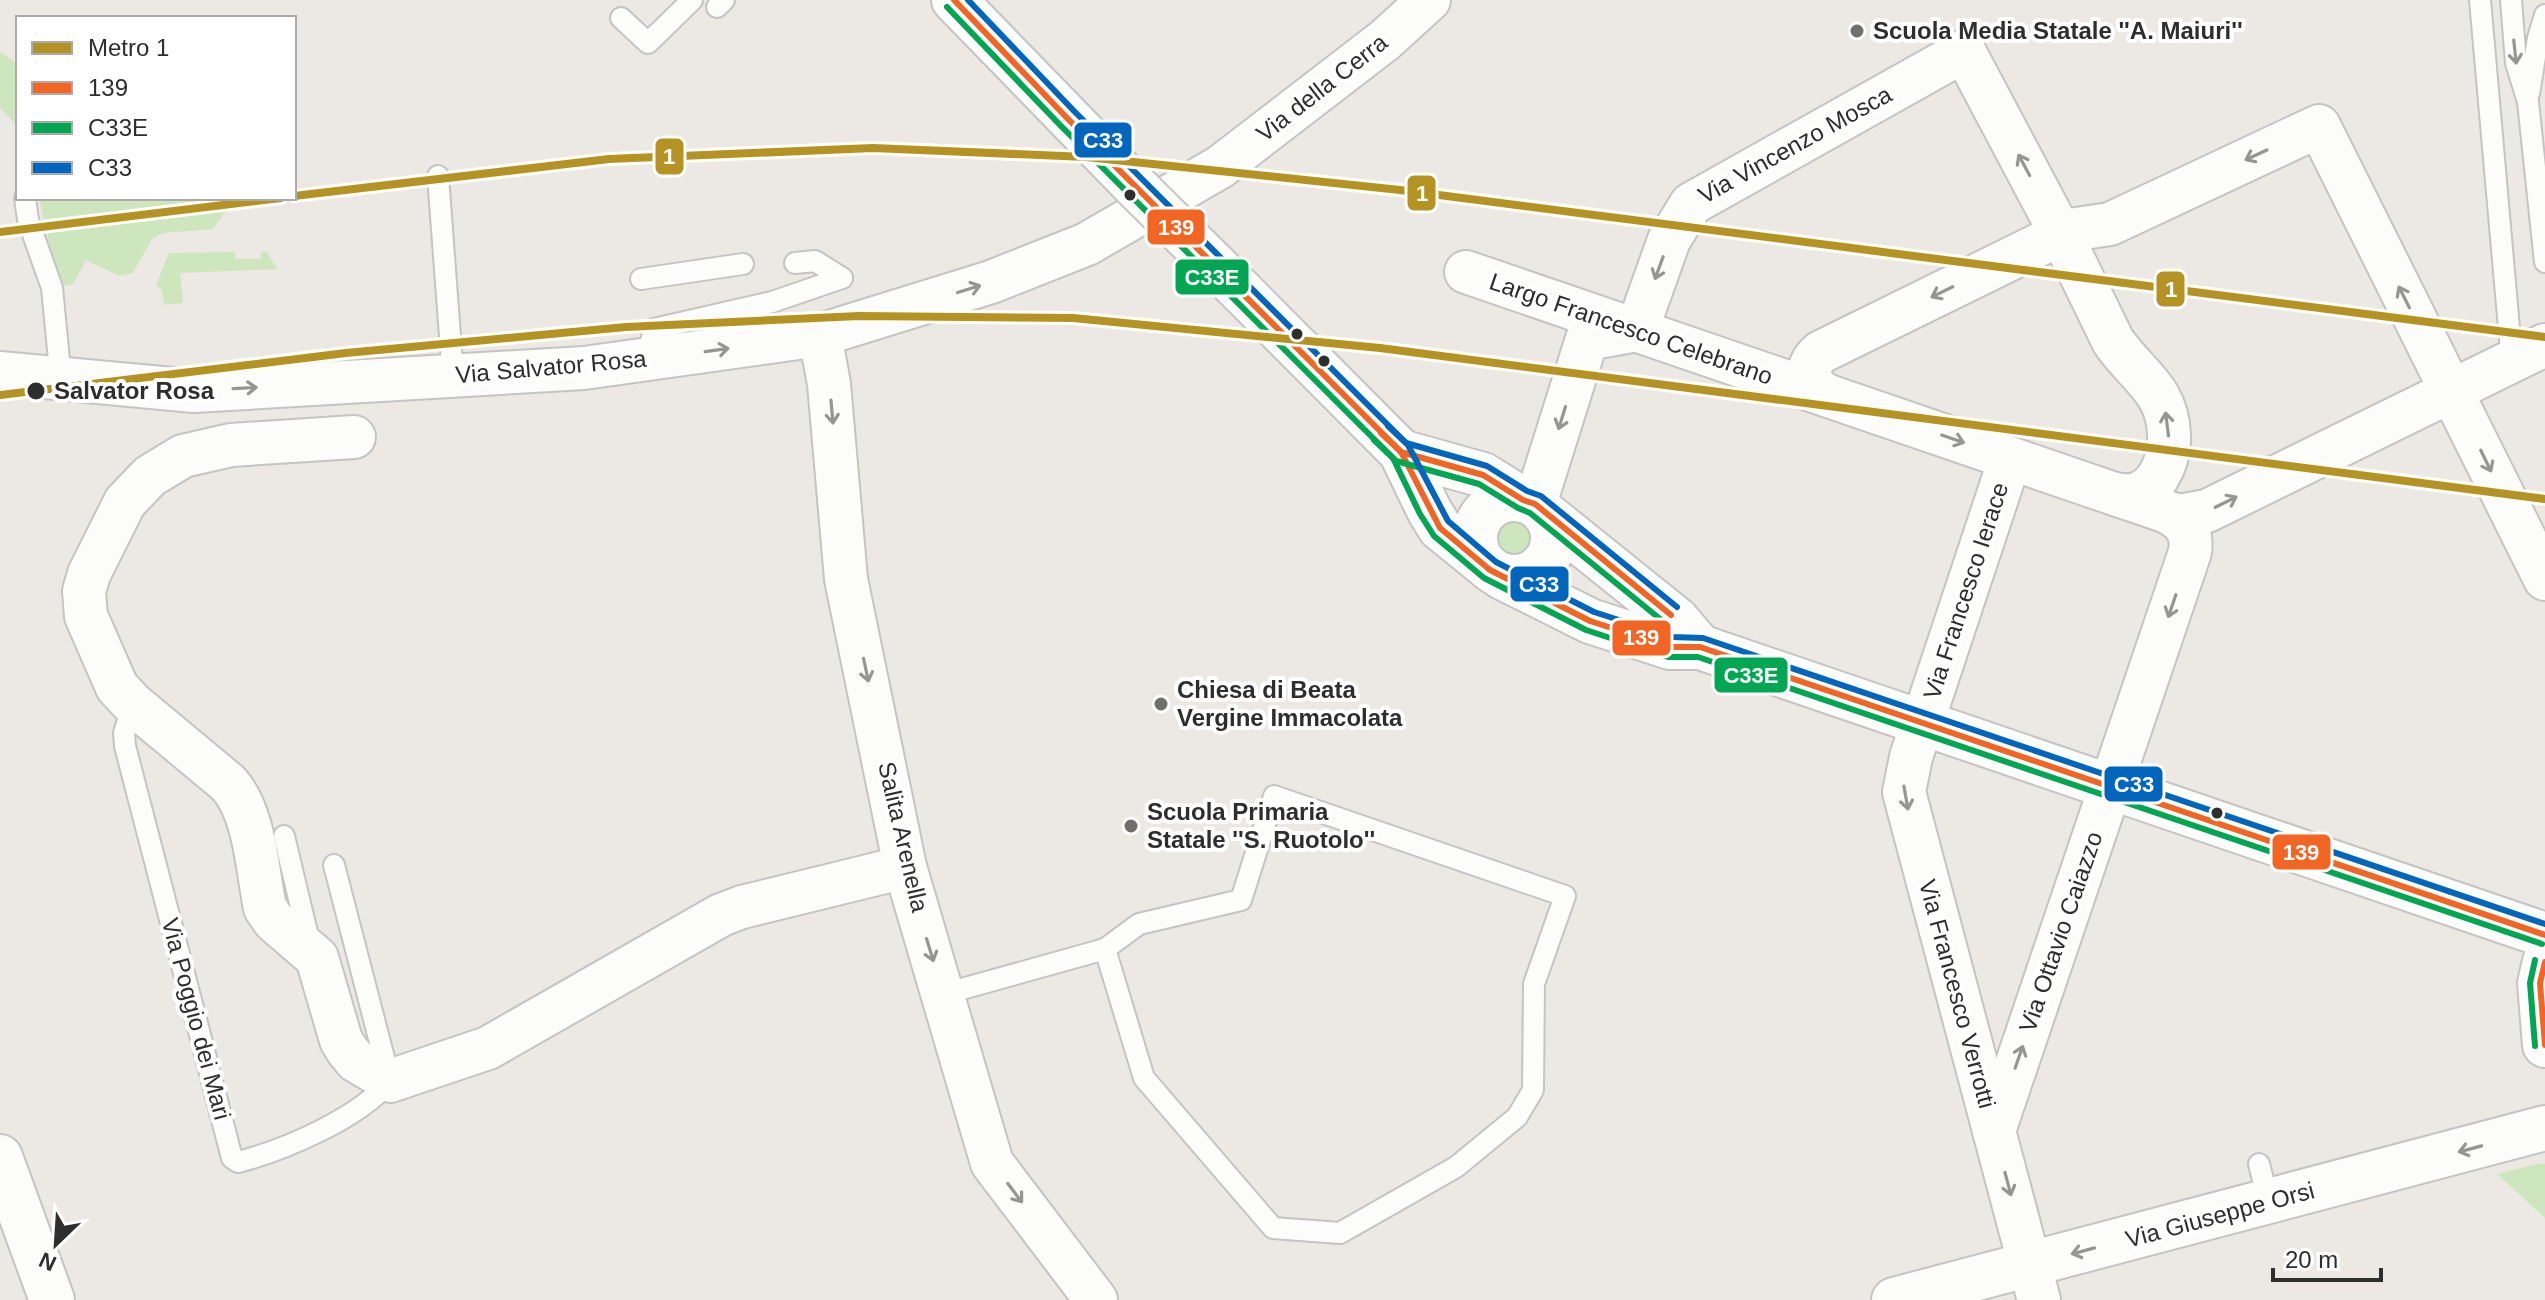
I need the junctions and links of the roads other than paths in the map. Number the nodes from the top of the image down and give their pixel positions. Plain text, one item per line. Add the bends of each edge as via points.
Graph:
1 (692, 0) edge
2 (954, 0) edge
3 (1429, 0) edge
4 (2480, 0) edge
5 (2511, 0) edge
6 (2545, 15) edge
7 (621, 18) dead end
8 (2528, 102) junction
9 (438, 176) dead end
10 (25, 200) edge
11 (2061, 234) junction
12 (1087, 244) joint
13 (2545, 262) edge
14 (795, 263) dead end
15 (743, 264) dead end
16 (1466, 272) dead end
17 (641, 279) dead end
18 (1637, 330) junction
19 (820, 335) junction
20 (2528, 354) edge
21 (647, 359) junction
22 (0, 373) edge
23 (453, 376) junction
24 (42, 377) junction
25 (2451, 391) junction
26 (1826, 395) junction
27 (354, 437) dead end
28 (1401, 452) junction
29 (2010, 459) junction
30 (2115, 494) junction
31 (1534, 506) junction
32 (2169, 513) junction
33 (1492, 570) junction
34 (2545, 579) edge
35 (1700, 647) junction
36 (133, 704) junction
37 (1922, 722) junction
38 (2111, 787) junction
39 (284, 836) dead end
40 (334, 865) dead end
41 (905, 867) junction
42 (2545, 935) edge
43 (1105, 949) junction
44 (312, 951) junction
45 (2545, 962) edge
46 (944, 994) junction
47 (2545, 1045) edge
48 (390, 1081) junction
49 (2545, 1128) edge
50 (1994, 1131) junction
51 (0, 1157) edge
52 (2034, 1283) edge
53 (52, 1300) edge
54 (1096, 1300) edge
55 (1894, 1300) edge

1 - 7 lane via 648,43
2 - 28 street, bridge
3 - 12 street, Via della Cerra via 1220,167
4 - 20 lane
5 -> 8 lane via 2516,63
6 - 8 lane
8 - 13 lane
9 - 23 lane
10 - 24 lane via 52,288 59,360
11 -> 18 street, Via Vincenzo Mosca via 1964,51 1691,204 1669,240
25 -> 11 street via 2319,126 2110,224
11 -> 26 street via 1821,352 1811,361 1809,373
30 -> 11 street via 2132,496 2156,480 2169,443 2166,412 2154,388 2113,341
19 -> 12 street, Via Salvator Rosa via 991,282
14 - 21 lane via 815,261 842,278 772,302 654,329
15 - 17 lane
16 - 18 street, Largo Francesco Celebrano
18 - 26 street, Largo Francesco Celebrano
18 -> 31 street via 1587,339
21 -> 19 street, Via Salvator Rosa
19 -> 41 street, Salita Arenella via 846,579
20 - 25 street
21 - 23 street, Via Salvator Rosa
22 - 24 street, Via Salvator Rosa
24 -> 23 street, Via Salvator Rosa via 194,391
32 -> 25 street, Largo Francesco Celebrano via 2190,516 2207,511
25 -> 34 street
26 -> 29 street, Largo Francesco Celebrano
27 - 36 street via 206,449 150,476 125,502 89,574 84,606 111,677
28 - 31 street via 1483,475
28 - 33 street via 1440,528
29 - 30 street, Largo Francesco Celebrano
29 - 37 street, Via Francesco Ierace
30 - 32 street, Largo Francesco Celebrano
31 - 33 street via 1498,502 1479,520 1475,547
31 - 33 street via 1551,523 1553,548 1548,559 1530,575 1516,578
31 - 35 street via 1677,620
32 -> 38 street, Via Ottavio Caiazzo via 2189,530 2190,552
33 - 35 street via 1590,621 1670,647
35 - 37 street
36 - 44 street via 240,796 265,908
36 - 48 lane, Via Poggio dei Mari via 125,746 232,1158 241,1162 322,1131
37 - 38 street
37 -> 50 street, Via Francesco Verrotti via 1904,792
38 - 42 street
50 -> 38 street, Via Ottavio Caiazzo
39 - 44 lane
40 - 48 lane
41 -> 46 street, Salita Arenella
41 - 48 street, Via Poggio dei Mari via 721,915 488,1048
43 - 43 lane via 1139,924 1241,900 1274,796 1565,896 1534,984 1533,1090 1517,1117 1456,1167 1340,1233 1273,1228 1144,1078
43 - 46 lane
44 - 48 street via 347,1050
45 - 47 street via 2540,983
46 -> 54 street, Salita Arenella via 992,1163
49 -> 52 street, Via Giuseppe Orsi via 2264,1183
50 -> 52 street, Via Francesco Verrotti
51 - 53 street
52 - 55 street, Via Giuseppe Orsi

